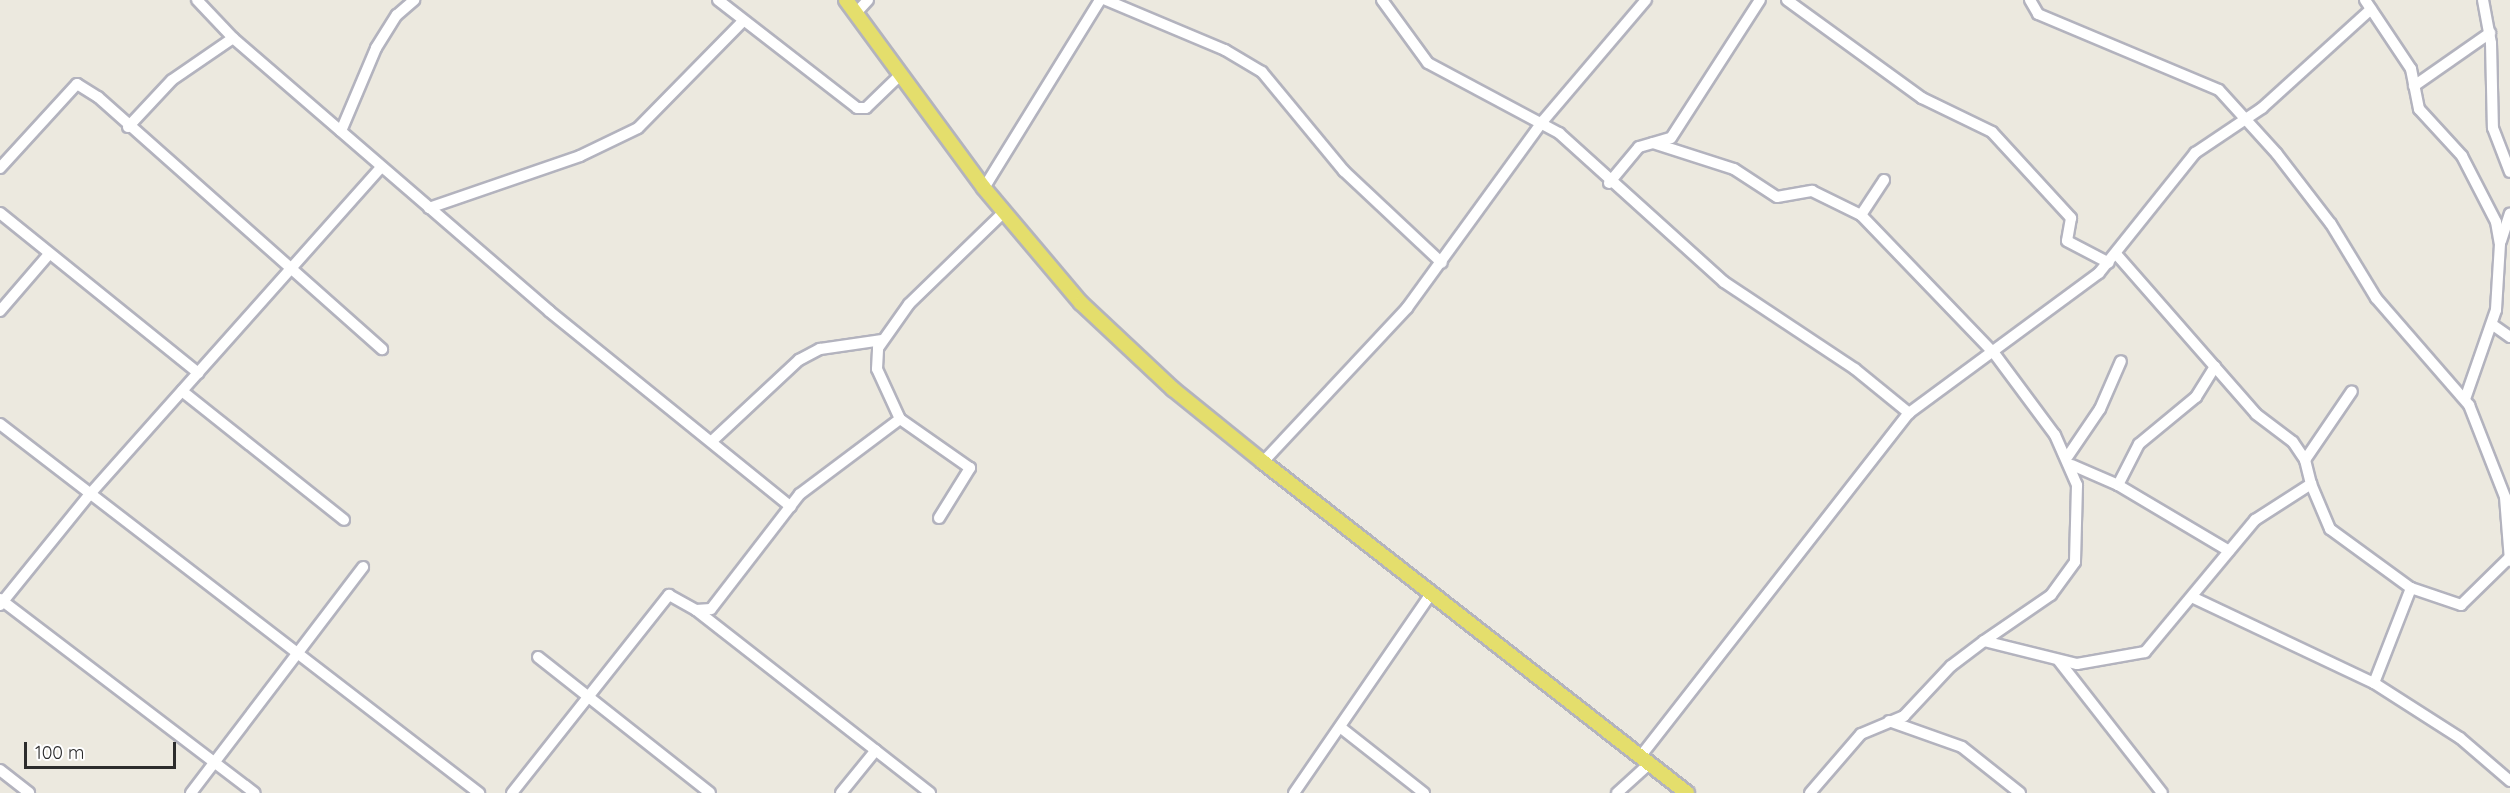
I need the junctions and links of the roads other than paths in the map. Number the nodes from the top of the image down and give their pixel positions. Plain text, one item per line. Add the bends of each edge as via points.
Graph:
1 (197, 0) edge
2 (414, 0) edge
3 (718, 0) edge
4 (846, 0) edge
5 (868, 0) edge
6 (1100, 0) edge
7 (1106, 0) edge
8 (1382, 0) edge
9 (1646, 0) edge
10 (1760, 0) edge
11 (1787, 0) edge
12 (2030, 0) edge
13 (2483, 0) edge
14 (2368, 4) edge
15 (855, 14) junction
16 (744, 21) junction
17 (2490, 33) junction
18 (233, 38) junction
19 (900, 75) junction
20 (2414, 86) junction
21 (2245, 120) junction
22 (1543, 121) junction
23 (128, 127) junction
24 (341, 130) junction
25 (1653, 143) junction
26 (381, 167) junction
27 (0, 168) edge
28 (2510, 172) edge
29 (1884, 180) dead end
30 (1609, 183) junction
31 (984, 188) junction
32 (429, 208) junction
33 (0, 213) edge
34 (1003, 213) junction
35 (2510, 213) edge
36 (1860, 215) junction
37 (2500, 244) junction
38 (50, 254) junction
39 (2113, 259) junction
40 (1442, 263) junction
41 (290, 270) junction
42 (0, 311) edge
43 (2493, 325) junction
44 (2510, 336) edge
45 (882, 340) junction
46 (382, 349) dead end
47 (1994, 353) junction
48 (2121, 361) dead end
49 (2215, 366) junction
50 (198, 373) junction
51 (182, 391) junction
52 (2352, 391) dead end
53 (2465, 399) junction
54 (1909, 413) junction
55 (900, 419) junction
56 (0, 424) edge
57 (712, 441) junction
58 (2070, 460) junction
59 (2305, 460) junction
60 (1263, 462) junction
61 (2311, 484) junction
62 (2118, 485) junction
63 (90, 494) junction
64 (791, 507) junction
65 (939, 518) dead end
66 (2509, 518) edge
67 (344, 520) dead end
68 (2229, 551) junction
69 (2509, 560) edge
70 (363, 567) dead end
71 (2411, 588) junction
72 (1431, 594) junction
73 (2194, 598) junction
74 (1, 602) edge
75 (711, 609) junction
76 (696, 610) junction
77 (715, 625) junction
78 (1984, 641) junction
79 (297, 653) junction
80 (538, 657) dead end
81 (2059, 661) junction
82 (2374, 683) junction
83 (590, 698) junction
84 (1889, 721) junction
85 (1340, 727) junction
86 (876, 750) junction
87 (1644, 760) junction
88 (214, 762) junction
89 (0, 770) edge
90 (2510, 781) edge
91 (29, 793) edge
92 (191, 793) edge
93 (255, 793) edge
94 (479, 793) edge
95 (512, 793) edge
96 (710, 793) edge
97 (841, 793) edge
98 (930, 793) edge
99 (1294, 793) edge
100 (1424, 793) edge
101 (1617, 793) edge
102 (1687, 793) edge
103 (1810, 793) edge
104 (2020, 793) edge
105 (2162, 793) edge

1 - 18 street
2 - 24 street via 389,25
3 - 16 street
4 - 15 main road
5 - 15 street
6 - 31 street
7 - 40 street via 1225,50 1262,72 1344,171
8 - 22 street via 1428,63
9 - 22 street
10 - 25 street via 1671,138
11 - 39 street via 1922,98 1992,132 2071,218 2067,241
12 - 21 street via 2038,14 2219,90
13 - 17 street
14 - 20 street via 2411,69
14 - 21 street
15 - 19 main road
16 - 19 street via 857,108 867,108
16 - 32 street via 638,128 580,156
17 - 20 street
17 - 28 street via 2493,128
18 - 23 street via 172,80
18 - 24 street
19 - 31 main road
20 - 37 street via 2419,109 2463,156 2493,214
21 - 39 street via 2195,153
21 - 53 street via 2324,215 2376,298
22 - 30 street
22 - 40 street
23 - 27 street via 98,97 73,85
23 - 41 street
24 - 26 street
25 - 30 street via 1639,147
25 - 36 street via 1734,169 1772,195 1812,191
26 - 32 street
26 - 41 street
29 - 36 street
30 - 54 street via 1724,282 1855,369
31 - 34 main road
32 - 57 street
33 - 38 street
34 - 45 street via 909,304
34 - 60 main road via 1081,303 1173,389
35 - 37 street
36 - 47 street
37 - 43 street
38 - 42 street
38 - 50 street
39 - 47 street
39 - 49 street
40 - 60 street via 1367,353
41 - 46 street
41 - 50 street
43 - 44 street
43 - 53 street
45 - 55 street via 878,369
45 - 57 street via 820,349 799,360
47 - 54 street via 1943,382
47 - 58 street
48 - 58 street via 2100,409
49 - 59 street
49 - 62 street via 2196,397 2139,444
50 - 51 street
51 - 63 street
51 - 67 street
52 - 59 street
53 - 66 street via 2499,474
54 - 87 street
55 - 64 street via 811,484
55 - 65 street via 970,468
56 - 63 street
57 - 64 street
58 - 62 street
58 - 78 street via 2078,507 2075,562 2051,595
59 - 61 street
60 - 72 main road
61 - 68 street via 2255,520
61 - 71 street via 2330,529
62 - 68 street
63 - 74 street
63 - 79 street
64 - 75 street
66 - 69 street
68 - 73 street
69 - 71 street via 2461,605
70 - 79 street
71 - 82 street
72 - 85 street
72 - 87 main road
73 - 81 street via 2145,652 2091,662
73 - 82 street
74 - 88 street
75 - 76 street
75 - 77 street
76 - 77 street
76 - 83 street via 669,595
77 - 86 street
78 - 81 street
78 - 84 street via 1951,666 1904,716
79 - 88 street
79 - 94 street
80 - 83 street
81 - 105 street
82 - 90 street via 2469,744
83 - 95 street
83 - 96 street
84 - 103 street via 1861,734
84 - 104 street via 1962,747
85 - 99 street
85 - 100 street
86 - 97 street
86 - 98 street
87 - 101 street
87 - 102 main road
88 - 92 street
88 - 93 street
89 - 91 street

